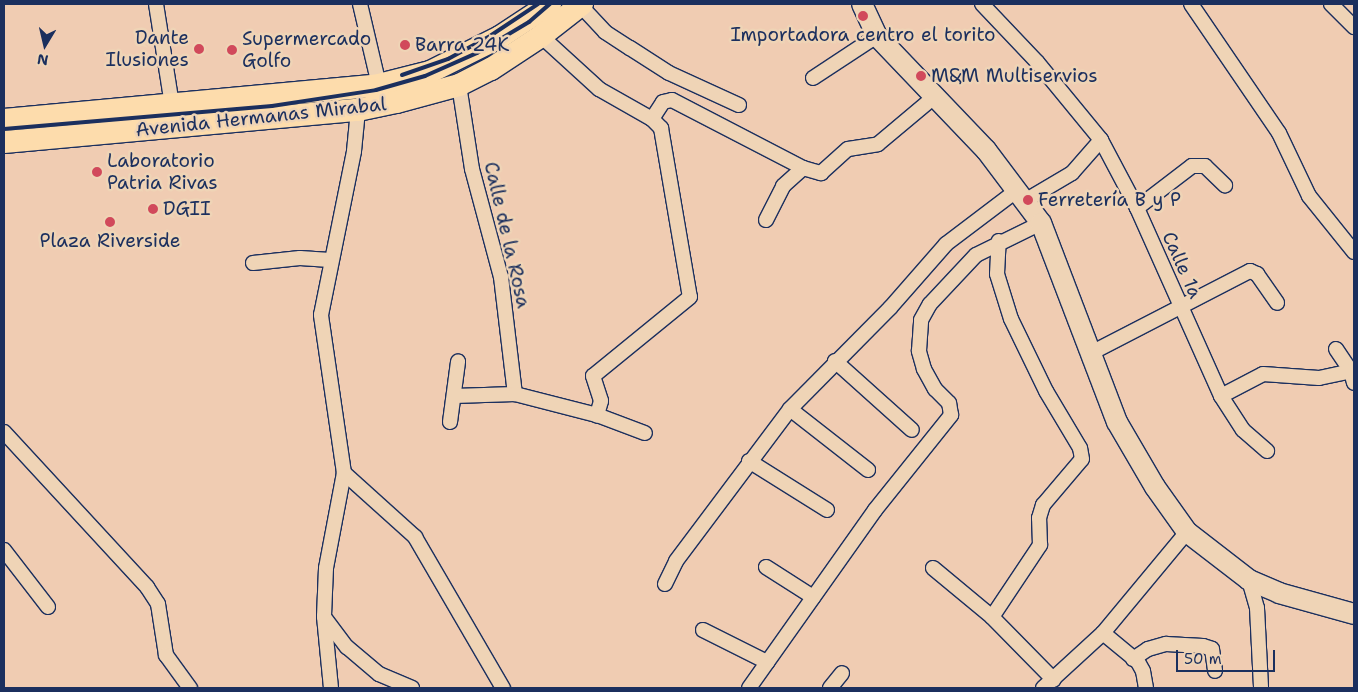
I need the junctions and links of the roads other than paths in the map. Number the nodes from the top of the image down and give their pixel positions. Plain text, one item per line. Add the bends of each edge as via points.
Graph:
1 (156, 4) edge
2 (360, 4) edge
3 (581, 4) edge
4 (862, 4) edge
5 (982, 4) edge
6 (1191, 4) edge
7 (1331, 4) edge
8 (546, 5) edge
9 (1354, 27) edge
10 (541, 36) junction
11 (877, 36) junction
12 (813, 78) dead end
13 (379, 85) junction
14 (459, 85) junction
15 (934, 97) junction
16 (172, 105) junction
17 (739, 105) dead end
18 (358, 110) junction
19 (652, 119) junction
20 (4, 120) edge
21 (1101, 140) junction
22 (4, 142) edge
23 (804, 168) junction
24 (1225, 185) dead end
25 (1019, 196) junction
26 (1137, 208) junction
27 (766, 220) dead end
28 (1041, 223) junction
29 (1000, 241) junction
30 (1354, 252) edge
31 (330, 260) junction
32 (253, 263) dead end
33 (1277, 302) dead end
34 (1180, 307) junction
35 (1336, 349) dead end
36 (1091, 353) junction
37 (835, 361) junction
38 (458, 362) dead end
39 (1352, 377) edge
40 (515, 394) junction
41 (454, 396) junction
42 (1221, 396) junction
43 (790, 408) junction
44 (596, 415) junction
45 (450, 422) dead end
46 (912, 430) dead end
47 (4, 432) edge
48 (645, 433) dead end
49 (1267, 451) dead end
50 (749, 461) junction
51 (868, 470) dead end
52 (344, 473) junction
53 (828, 510) dead end
54 (1187, 532) junction
55 (4, 550) edge
56 (766, 567) dead end
57 (933, 568) dead end
58 (1249, 580) junction
59 (665, 584) dead end
60 (813, 597) junction
61 (48, 608) dead end
62 (1354, 614) edge
63 (324, 616) junction
64 (992, 618) junction
65 (703, 630) dead end
66 (1103, 634) junction
67 (1133, 659) junction
68 (767, 662) junction
69 (1215, 671) dead end
70 (842, 673) dead end
71 (1048, 684) edge
72 (190, 688) edge
73 (331, 688) edge
74 (412, 688) edge
75 (503, 688) edge
76 (750, 688) edge
77 (830, 688) edge
78 (1146, 688) edge
79 (1261, 688) edge

1 - 16 street
2 - 13 street
3 - 10 main road, Avenida Hermanas Mirabal
3 - 17 street via 605,32 669,73
4 - 11 street
5 - 21 street, Calle 1a via 1037,62
6 - 30 street via 1279,133 1308,196
7 - 9 street
8 - 13 main road, Avenida Hermanas Mirabal via 500,37 430,72
10 - 14 main road, Avenida Hermanas Mirabal
10 - 19 street via 599,89
11 - 12 street
11 - 15 street
13 - 16 main road, Avenida Hermanas Mirabal
14 - 18 main road, Avenida Hermanas Mirabal
14 - 40 street, Calle de la Rosa via 472,168 501,277
15 - 23 street via 878,144 848,149 826,172
15 - 25 street via 986,150
16 - 20 main road, Avenida Hermanas Mirabal
18 - 22 main road, Avenida Hermanas Mirabal
18 - 31 street via 354,150
19 - 23 street via 662,102 672,100
19 - 44 street via 663,132 690,299 593,376 602,401
21 - 25 street via 1072,173
21 - 26 street, Calle 1a
23 - 27 street via 783,186
24 - 26 street via 1205,166 1192,166
25 - 28 street
25 - 37 street via 946,244 890,308
26 - 34 street, Calle 1a
28 - 29 street
28 - 36 street
29 - 60 street via 976,255 953,276 921,320 918,336 924,369 952,410 947,422 875,510
29 - 64 street via 997,274 1011,319 1046,391 1080,448 1082,458 1043,505 1039,518 1040,545
31 - 32 street via 300,258
31 - 52 street via 321,316
33 - 34 street via 1257,274 1250,271
34 - 36 street
34 - 42 street, Calle 1a
35 - 39 street
36 - 54 street via 1117,422 1155,487
37 - 43 street
37 - 46 street
38 - 41 street
39 - 42 street via 1263,374
40 - 41 street
40 - 44 street
41 - 45 street
42 - 49 street, Calle 1a via 1243,430
43 - 50 street
43 - 51 street
44 - 48 street
47 - 72 street via 147,587 158,604 166,655
50 - 53 street
50 - 59 street via 676,562
52 - 63 street via 326,568
52 - 75 street via 415,537
54 - 58 street
54 - 66 street
55 - 61 street
56 - 60 street
57 - 64 street
58 - 62 street via 1279,593
58 - 79 street via 1257,608
60 - 68 street
63 - 73 street
63 - 74 street via 347,647 379,674
64 - 71 street
65 - 68 street
66 - 67 street
66 - 71 street
67 - 69 street via 1148,649 1166,644 1203,646 1212,649
67 - 78 street via 1143,671
68 - 76 street
70 - 77 street

